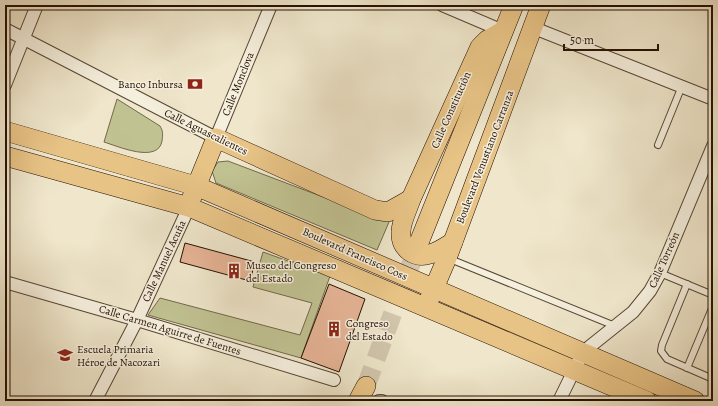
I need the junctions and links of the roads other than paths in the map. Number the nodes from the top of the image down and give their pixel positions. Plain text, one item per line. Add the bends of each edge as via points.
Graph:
1 (38, 5) edge
2 (271, 5) edge
3 (442, 5) edge
4 (514, 5) edge
5 (541, 5) edge
6 (534, 28) junction
7 (5, 29) edge
8 (503, 31) junction
9 (23, 38) junction
10 (5, 85) edge
11 (682, 86) junction
12 (713, 98) edge
13 (5, 132) edge
14 (216, 138) junction
15 (658, 145) dead end
16 (713, 146) edge
17 (5, 156) edge
18 (196, 186) junction
19 (411, 199) junction
20 (189, 207) junction
21 (418, 244) tunnel mouth
22 (450, 250) junction
23 (660, 273) junction
24 (5, 282) edge
25 (687, 284) junction
26 (434, 289) junction
27 (713, 295) edge
28 (713, 306) edge
29 (426, 307) junction
30 (137, 320) junction
31 (615, 326) junction
32 (583, 352) junction
33 (687, 368) junction
34 (574, 369) junction
35 (712, 377) edge
36 (334, 380) dead end
37 (95, 401) edge
38 (559, 401) edge
39 (647, 401) edge
40 (695, 401) edge

1 - 9 street
2 - 14 street, Calle Monclova
3 - 8 street
4 - 8 main road
5 - 6 main road, Boulevard Venustiano Carranza
6 - 11 street
6 - 22 main road, Boulevard Venustiano Carranza
7 - 9 street, Calle Aguascalientes
8 - 19 main road, Calle Constituciôn via 480,47
8 - 21 main road
9 - 10 street
9 - 14 street, Calle Aguascalientes
11 - 12 street
11 - 15 lane
13 - 18 main road, Boulevard Francisco Coss
14 - 18 main road, Calle Monclova
14 - 19 main road, Calle Aguascalientes via 375,210 388,212
16 - 23 street, Calle Torreón
17 - 20 main road, Boulevard Francisco Coss
18 - 20 main road, Calle Monclova
18 - 26 main road, Boulevard Francisco Coss via 312,234
19 - 22 main road, Calle Constituciôn via 401,233 402,242 407,250 417,255
20 - 29 main road, Boulevard Francisco Coss
20 - 30 street, Calle Manuel Acuña
22 - 26 main road, Boulevard Venustiano Carranza
22 - 31 lane
23 - 25 lane
23 - 31 street, Calle Torreón via 642,302
24 - 30 street, Calle Carmen Aguirre de Fuentes
25 - 27 lane
25 - 33 lane via 661,351 668,359
26 - 29 main road, Boulevard Venustiano Carranza
26 - 32 main road, Boulevard Francisco Coss
28 - 33 lane
29 - 34 main road, Boulevard Francisco Coss
30 - 36 street, Calle Carmen Aguirre de Fuentes
30 - 37 street, Calle Manuel Acuña
31 - 32 street, Calle Torreón
32 - 34 street, Calle Torreón
32 - 40 main road, Boulevard Francisco Coss
33 - 35 lane
34 - 38 street, Calle Torreón
34 - 39 main road, Boulevard Francisco Coss

